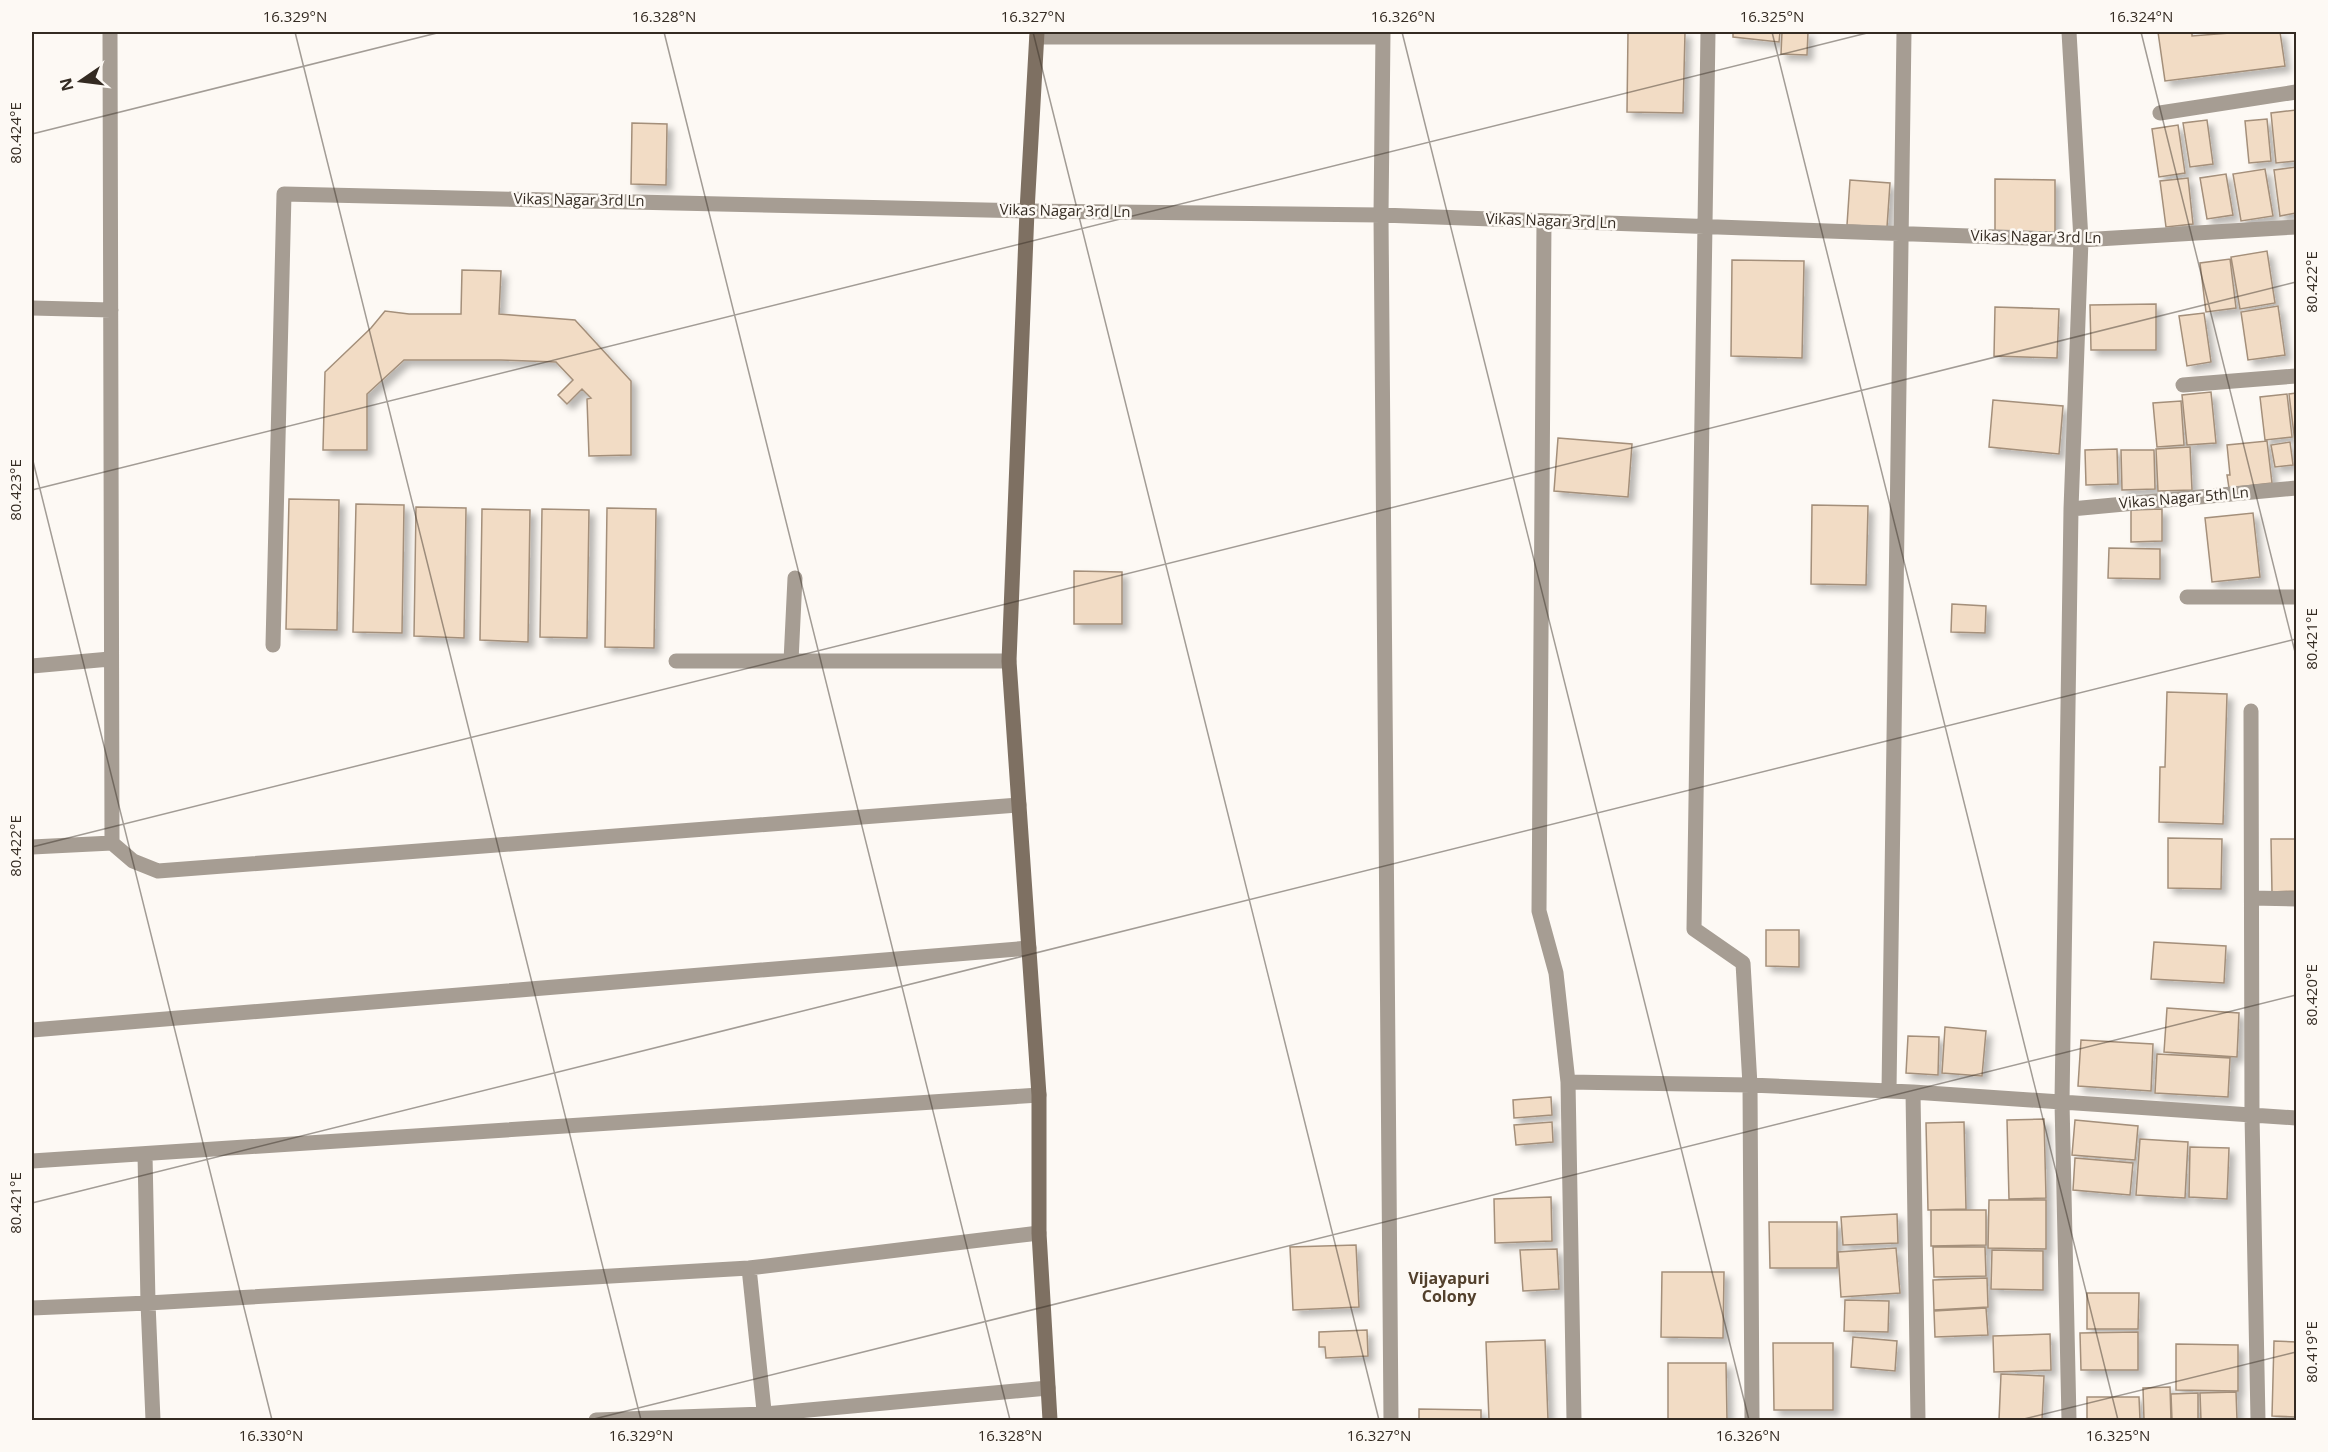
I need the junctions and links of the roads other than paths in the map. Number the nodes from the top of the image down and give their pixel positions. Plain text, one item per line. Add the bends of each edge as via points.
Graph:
1 (110, 32) edge
2 (1708, 32) edge
3 (1904, 32) edge
4 (2069, 32) edge
5 (1037, 34) edge
6 (1382, 34) edge
7 (2296, 92) edge
8 (2160, 113) dead end
9 (1027, 211) junction
10 (1381, 215) junction
11 (1544, 221) junction
12 (1705, 226) junction
13 (2296, 227) edge
14 (1900, 233) junction
15 (2081, 240) junction
16 (32, 308) edge
17 (111, 310) junction
18 (2296, 376) edge
19 (2183, 385) dead end
20 (2296, 488) edge
21 (2071, 509) junction
22 (795, 578) dead end
23 (2187, 597) dead end
24 (2296, 597) edge
25 (273, 645) dead end
26 (110, 659) junction
27 (676, 661) dead end
28 (791, 661) junction
29 (1009, 661) junction
30 (32, 666) edge
31 (2251, 711) dead end
32 (1019, 806) junction
33 (112, 843) junction
34 (32, 847) edge
35 (2252, 898) junction
36 (2296, 899) edge
37 (1029, 948) junction
38 (32, 1030) edge
39 (1568, 1082) junction
40 (1750, 1085) junction
41 (1889, 1091) junction
42 (1913, 1092) junction
43 (1039, 1095) junction
44 (2062, 1102) junction
45 (2252, 1115) junction
46 (2296, 1118) edge
47 (145, 1154) junction
48 (32, 1161) edge
49 (1039, 1233) junction
50 (749, 1268) junction
51 (148, 1303) junction
52 (32, 1308) edge
53 (1048, 1388) junction
54 (765, 1417) edge
55 (153, 1420) edge
56 (596, 1420) edge
57 (1050, 1420) edge
58 (1391, 1420) edge
59 (1574, 1420) edge
60 (1752, 1420) edge
61 (1918, 1420) edge
62 (2069, 1420) edge
63 (2258, 1420) edge

1 - 17 street
2 - 12 street
3 - 14 street
4 - 15 street
5 - 6 street
5 - 9 street
6 - 10 street
7 - 8 street
9 - 10 street, Vikas Nagar 3rd Ln
9 - 25 street, Vikas Nagar 3rd Ln via 284,194
9 - 29 street
10 - 11 street, Vikas Nagar 3rd Ln
10 - 58 street
11 - 12 street, Vikas Nagar 3rd Ln
11 - 39 street via 1539,911 1556,973
12 - 14 street, Vikas Nagar 3rd Ln
12 - 40 street via 1694,929 1743,963
13 - 15 street, Vikas Nagar 3rd Ln
14 - 15 street, Vikas Nagar 3rd Ln
14 - 41 street
15 - 21 street
16 - 17 street
17 - 26 street
18 - 19 street
20 - 21 street, Vikas Nagar 5th Ln
21 - 44 street
22 - 28 street
23 - 24 street
26 - 30 street
26 - 33 street
27 - 28 street
28 - 29 street
29 - 32 street
31 - 35 street
32 - 33 street via 158,871 133,861
32 - 37 street
33 - 34 street
35 - 36 street
35 - 45 street
37 - 38 street
37 - 43 street
39 - 40 street
39 - 59 street
40 - 41 street
40 - 60 street
41 - 42 street
42 - 44 street
42 - 61 street
43 - 47 street
43 - 49 street
44 - 45 street
44 - 62 street
45 - 46 street
45 - 63 street
47 - 48 street
47 - 51 street
49 - 50 street
49 - 53 street
50 - 51 street
50 - 54 street
51 - 52 street
51 - 55 street
53 - 54 street
53 - 57 street
54 - 56 street

